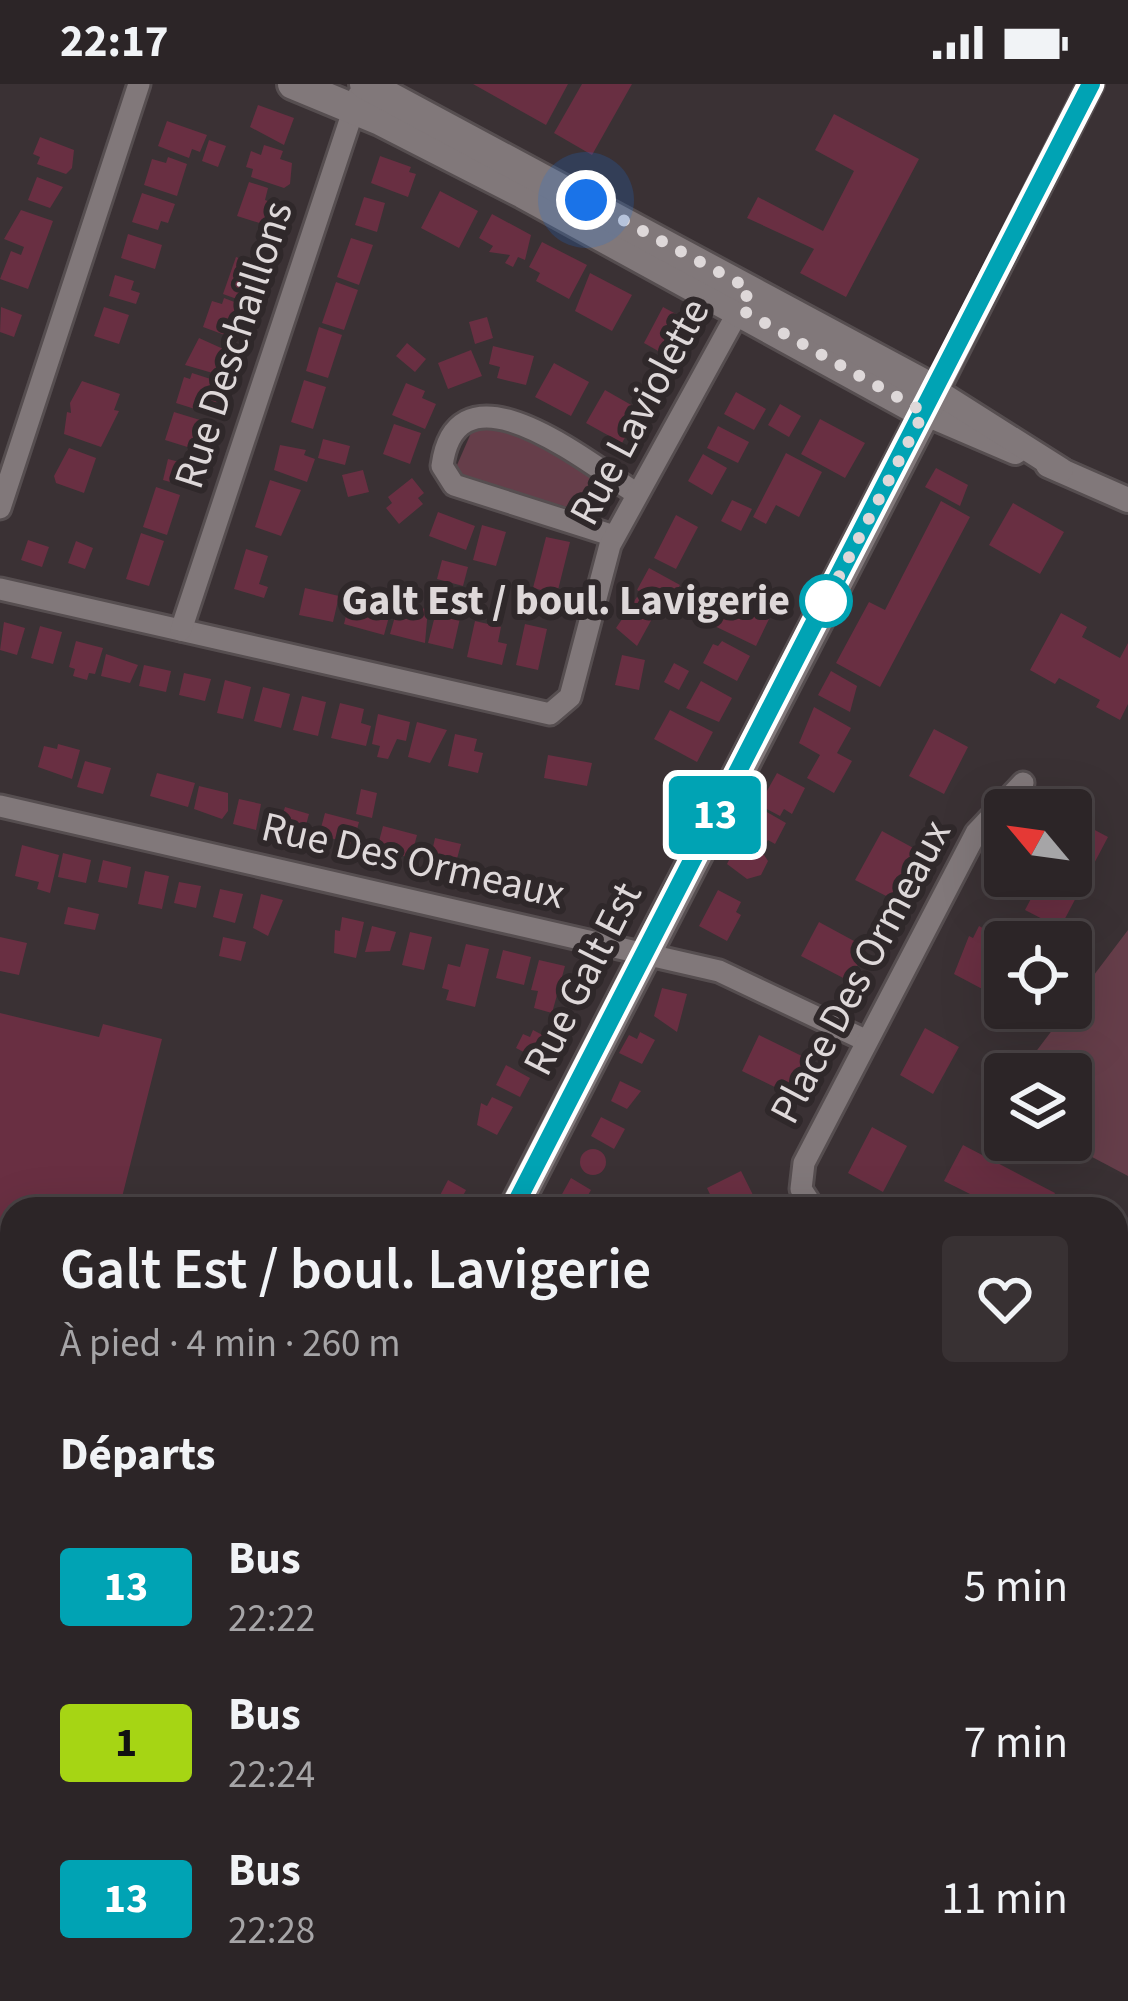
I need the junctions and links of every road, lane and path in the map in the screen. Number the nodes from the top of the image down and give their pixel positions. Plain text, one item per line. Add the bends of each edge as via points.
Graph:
1 (139, 84) edge
2 (293, 84) edge
3 (1091, 84) edge
4 (360, 92) edge
5 (745, 299) junction
6 (930, 402) junction
7 (637, 494) junction
8 (1128, 500) edge
9 (0, 508) edge
10 (614, 536) junction
11 (0, 589) edge
12 (181, 630) junction
13 (1023, 783) dead end
14 (0, 806) edge
15 (642, 954) junction
16 (868, 1041) junction
17 (520, 1197) edge
18 (806, 1197) edge

1 - 9 street
2 - 4 main road
3 - 6 street, Rue Galt Est
4 - 5 main road
4 - 12 street, Rue Deschaillons
5 - 6 main road
5 - 7 street, Rue Laviolette
6 - 8 street
6 - 15 main road, Rue Galt Est
7 - 10 street, Rue Laviolette
7 - 10 street via 505,417 478,413 451,437 442,466 454,484
10 - 12 street, Rue Laviolette via 570,697 550,714
11 - 12 street, Rue Laviolette
13 - 16 street, Place Des Ormeaux via 976,833
14 - 15 street, Rue Des Ormeaux
15 - 16 street, Rue Des Ormeaux via 740,978
15 - 17 main road, Rue Galt Est
16 - 18 street, Place Des Ormeaux via 804,1163

